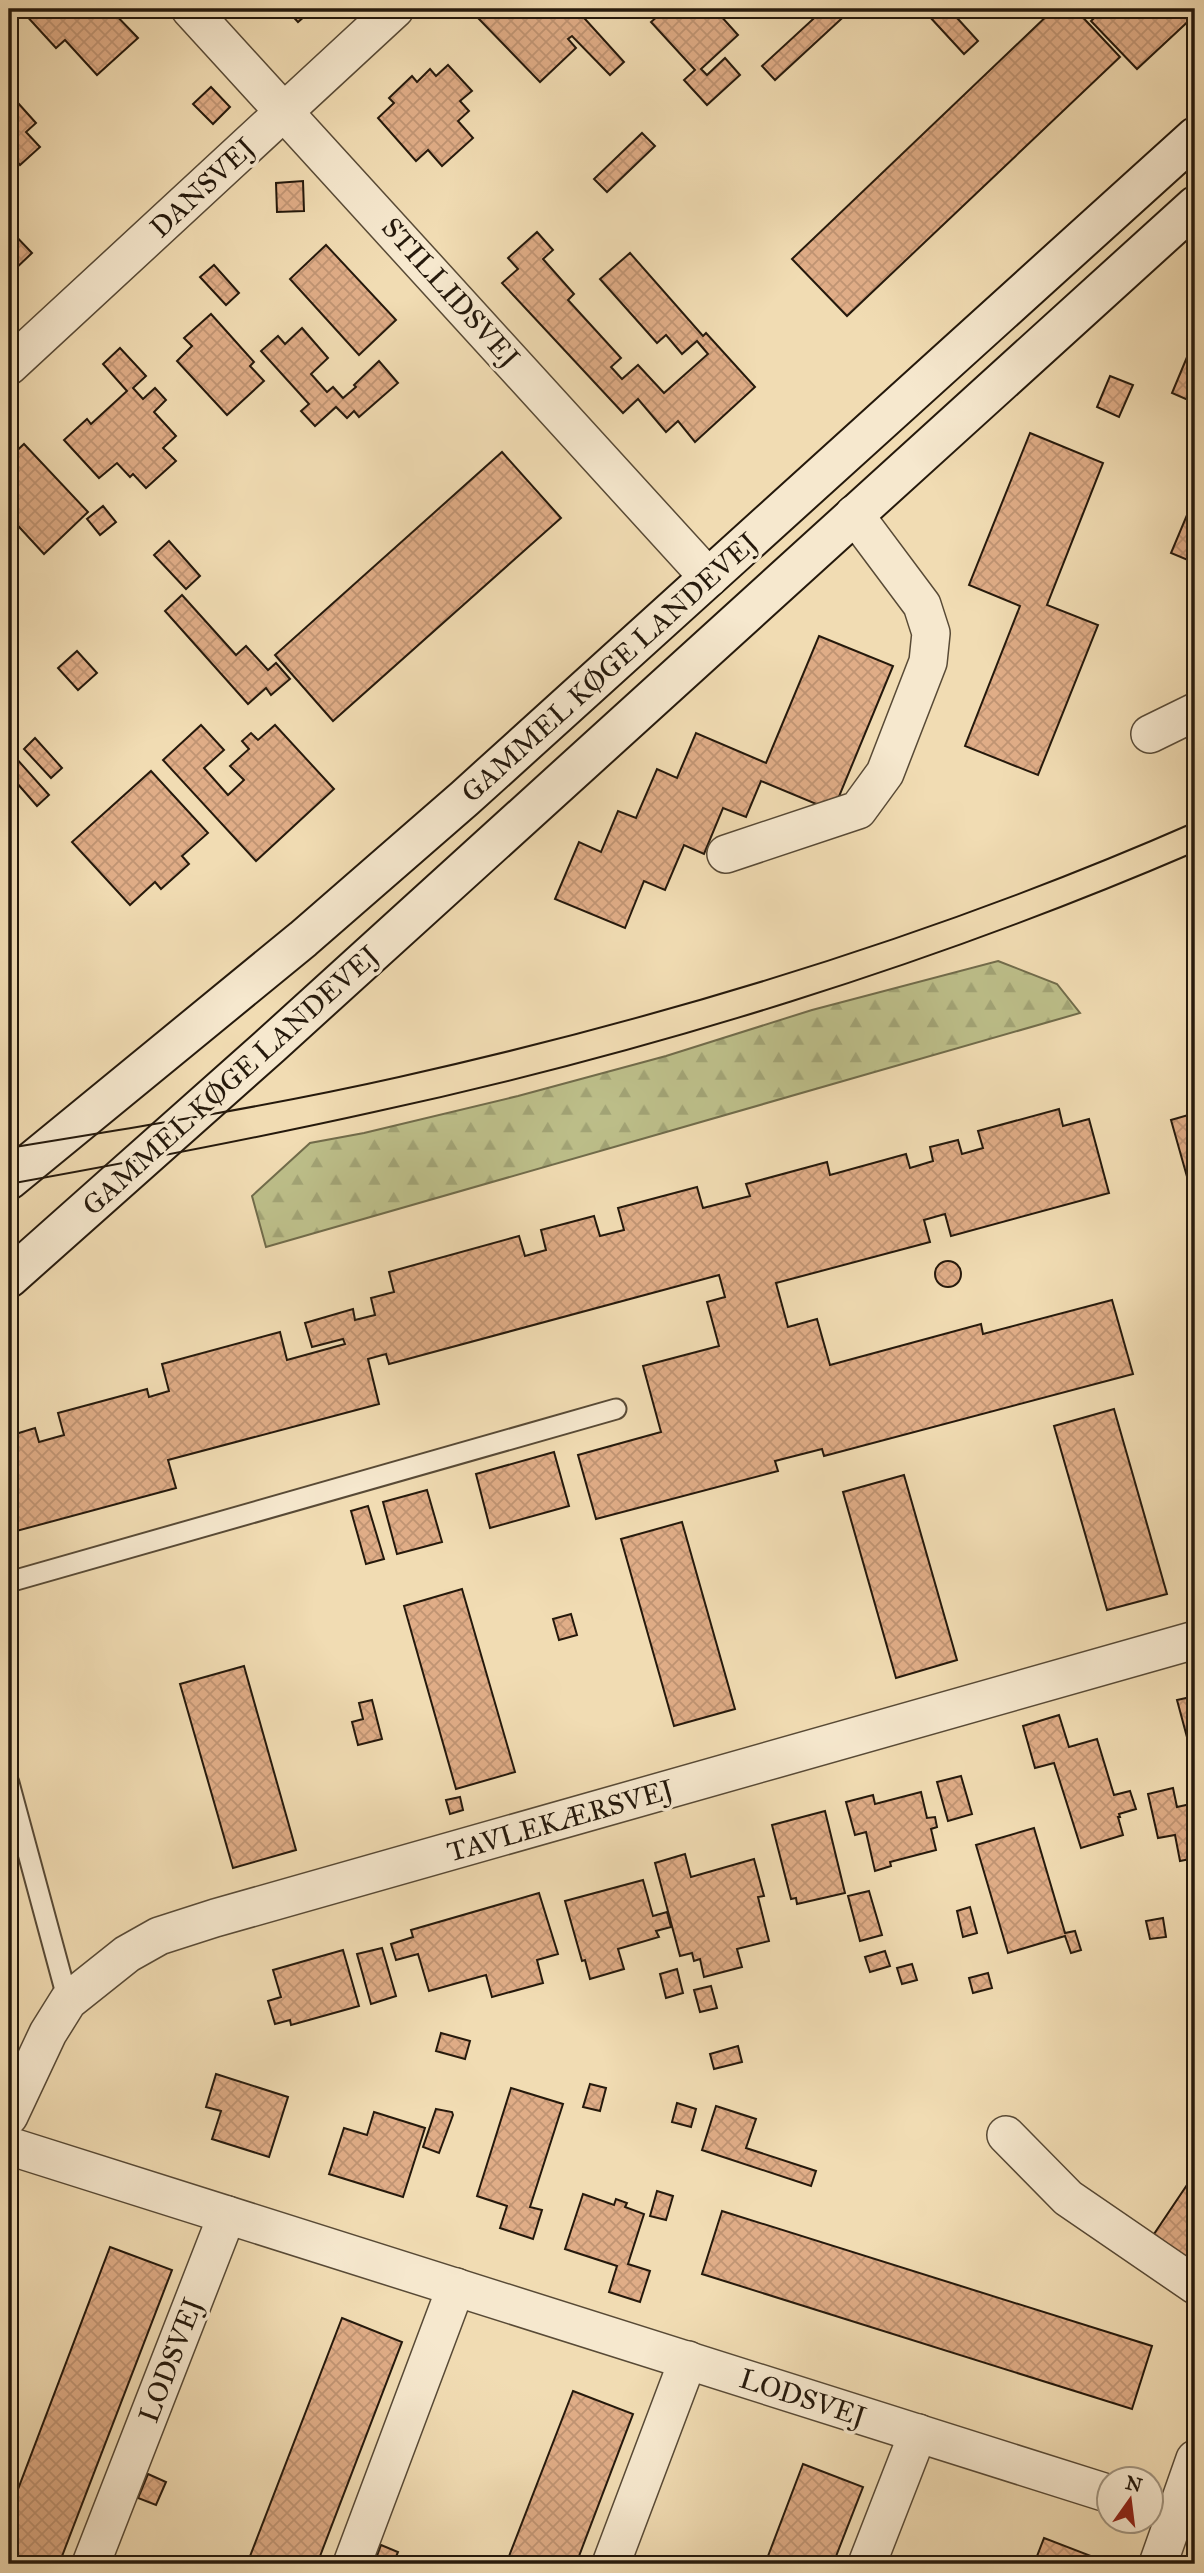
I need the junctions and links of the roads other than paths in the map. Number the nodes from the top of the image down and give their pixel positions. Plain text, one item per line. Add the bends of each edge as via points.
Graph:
1 (190, 9) edge
2 (395, 9) edge
3 (285, 110) junction
4 (1195, 137) edge
5 (1195, 206) edge
6 (9, 366) edge
7 (854, 514) junction
8 (709, 578) junction
9 (1195, 712) edge
10 (1150, 734) dead end
11 (726, 854) dead end
12 (9, 1180) edge
13 (9, 1278) edge
14 (616, 1409) dead end
15 (9, 1582) edge
16 (1195, 1640) edge
17 (9, 1783) edge
18 (68, 2001) junction
19 (9, 2116) edge
20 (1006, 2135) dead end
21 (9, 2146) edge
22 (227, 2215) junction
23 (1195, 2285) edge
24 (456, 2287) junction
25 (688, 2360) junction
26 (918, 2433) junction
27 (1195, 2459) edge
28 (1096, 2490) edge
29 (1175, 2514) edge
30 (352, 2563) edge
31 (91, 2564) edge
32 (611, 2564) edge
33 (867, 2564) edge
34 (1158, 2564) edge

1 - 3 street, STILLIDSVEJ
2 - 3 street, DANSVEJ
3 - 6 street, DANSVEJ
3 - 8 street, STILLIDSVEJ
4 - 8 main road, GAMMEL KØGE LANDEVEJ
5 - 7 main road, GAMMEL KØGE LANDEVEJ
7 - 11 street via 922,605 931,632 928,662 886,773 858,810
7 - 13 main road, GAMMEL KØGE LANDEVEJ
8 - 12 main road, GAMMEL KØGE LANDEVEJ via 303,939
9 - 10 street
14 - 15 lane
16 - 18 street, TAVLEKÆRSVEJ via 215,1917 159,1936 127,1954
17 - 18 lane
18 - 19 street, TAVLEKÆRSVEJ
20 - 23 street via 1068,2198
21 - 22 street, LODSVEJ
22 - 24 street, LODSVEJ
22 - 31 street, LODSVEJ
24 - 25 street, LODSVEJ
24 - 30 street
25 - 26 street, LODSVEJ
25 - 32 street
26 - 28 street, LODSVEJ
26 - 33 street
27 - 29 street
29 - 34 street

